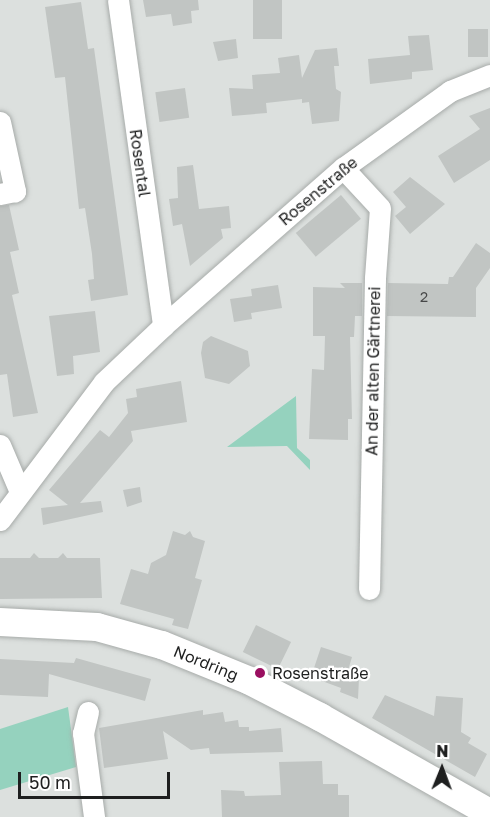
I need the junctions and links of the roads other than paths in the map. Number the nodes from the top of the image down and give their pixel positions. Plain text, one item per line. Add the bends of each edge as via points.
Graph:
1 (118, 0) edge
2 (490, 75) edge
3 (0, 122) edge
4 (343, 168) junction
5 (0, 194) edge
6 (163, 326) junction
7 (0, 446) edge
8 (20, 492) junction
9 (0, 520) edge
10 (369, 589) dead end
11 (0, 622) edge
12 (88, 712) dead end
13 (490, 813) edge
14 (94, 817) edge

1 - 6 street, Rosental
2 - 4 street, Rosenstraße via 450,91
3 - 5 street via 15,191
4 - 6 street, Rosenstraße
4 - 10 street, An der alten Gärtnerei via 380,207
6 - 8 street, Rosenstraße via 104,382
7 - 8 street
8 - 9 street, Rosenstraße
11 - 13 street, Nordring via 97,627 162,645 250,681
12 - 14 street via 83,734

